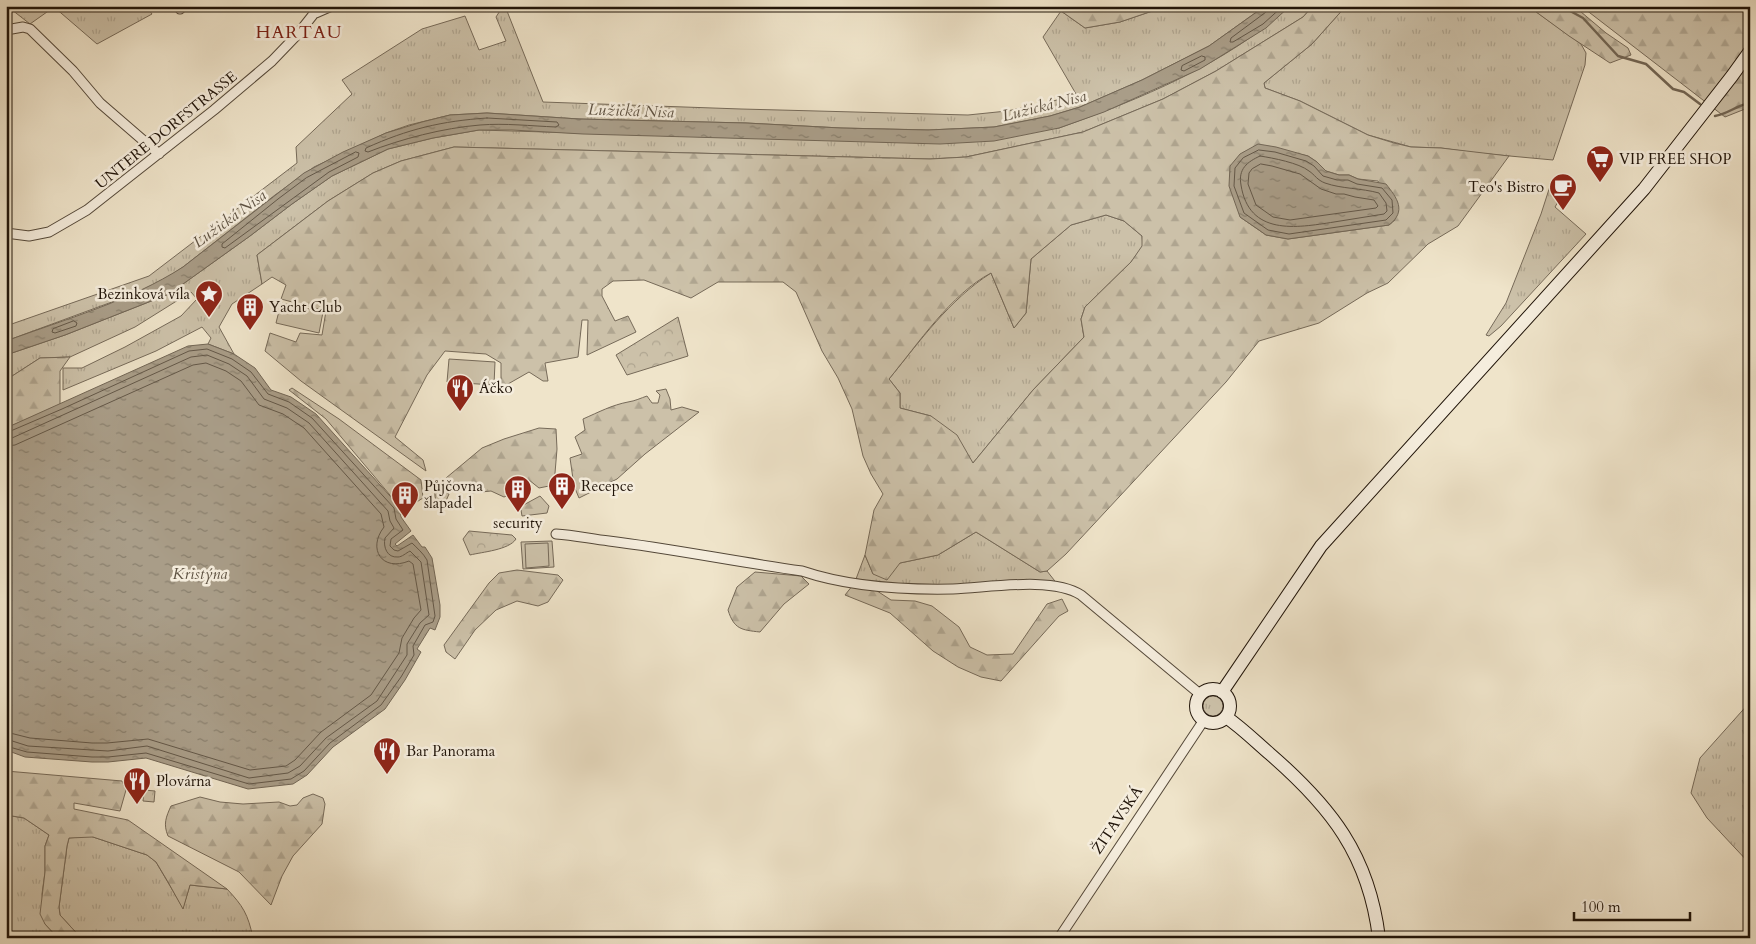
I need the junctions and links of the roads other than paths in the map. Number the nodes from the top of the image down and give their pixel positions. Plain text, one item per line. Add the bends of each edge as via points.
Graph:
1 (332, 6) edge
2 (318, 9) edge
3 (6, 30) edge
4 (1750, 51) edge
5 (159, 154) junction
6 (6, 233) edge
7 (556, 534) dead end
8 (1222, 692) junction
9 (1201, 695) junction
10 (1226, 717) junction
11 (1204, 720) junction
12 (1059, 938) edge
13 (1379, 938) edge

1 - 2 street
2 - 5 street, UNTERE DORFSTRASSE via 272,61
3 - 5 street via 30,29 100,103
4 - 8 main road via 1648,183 1321,546
5 - 6 street, UNTERE DORFSTRASSE via 60,227 38,235
7 - 9 street via 652,546 873,586 952,589 1043,585 1066,588 1081,595
8 - 9 main road via 1211,690
8 - 10 main road via 1230,704
9 - 11 main road via 1197,708
10 - 11 main road via 1215,723
10 - 13 main road via 1312,793 1340,828 1364,874
11 - 12 street, ŽITAVSKÁ

